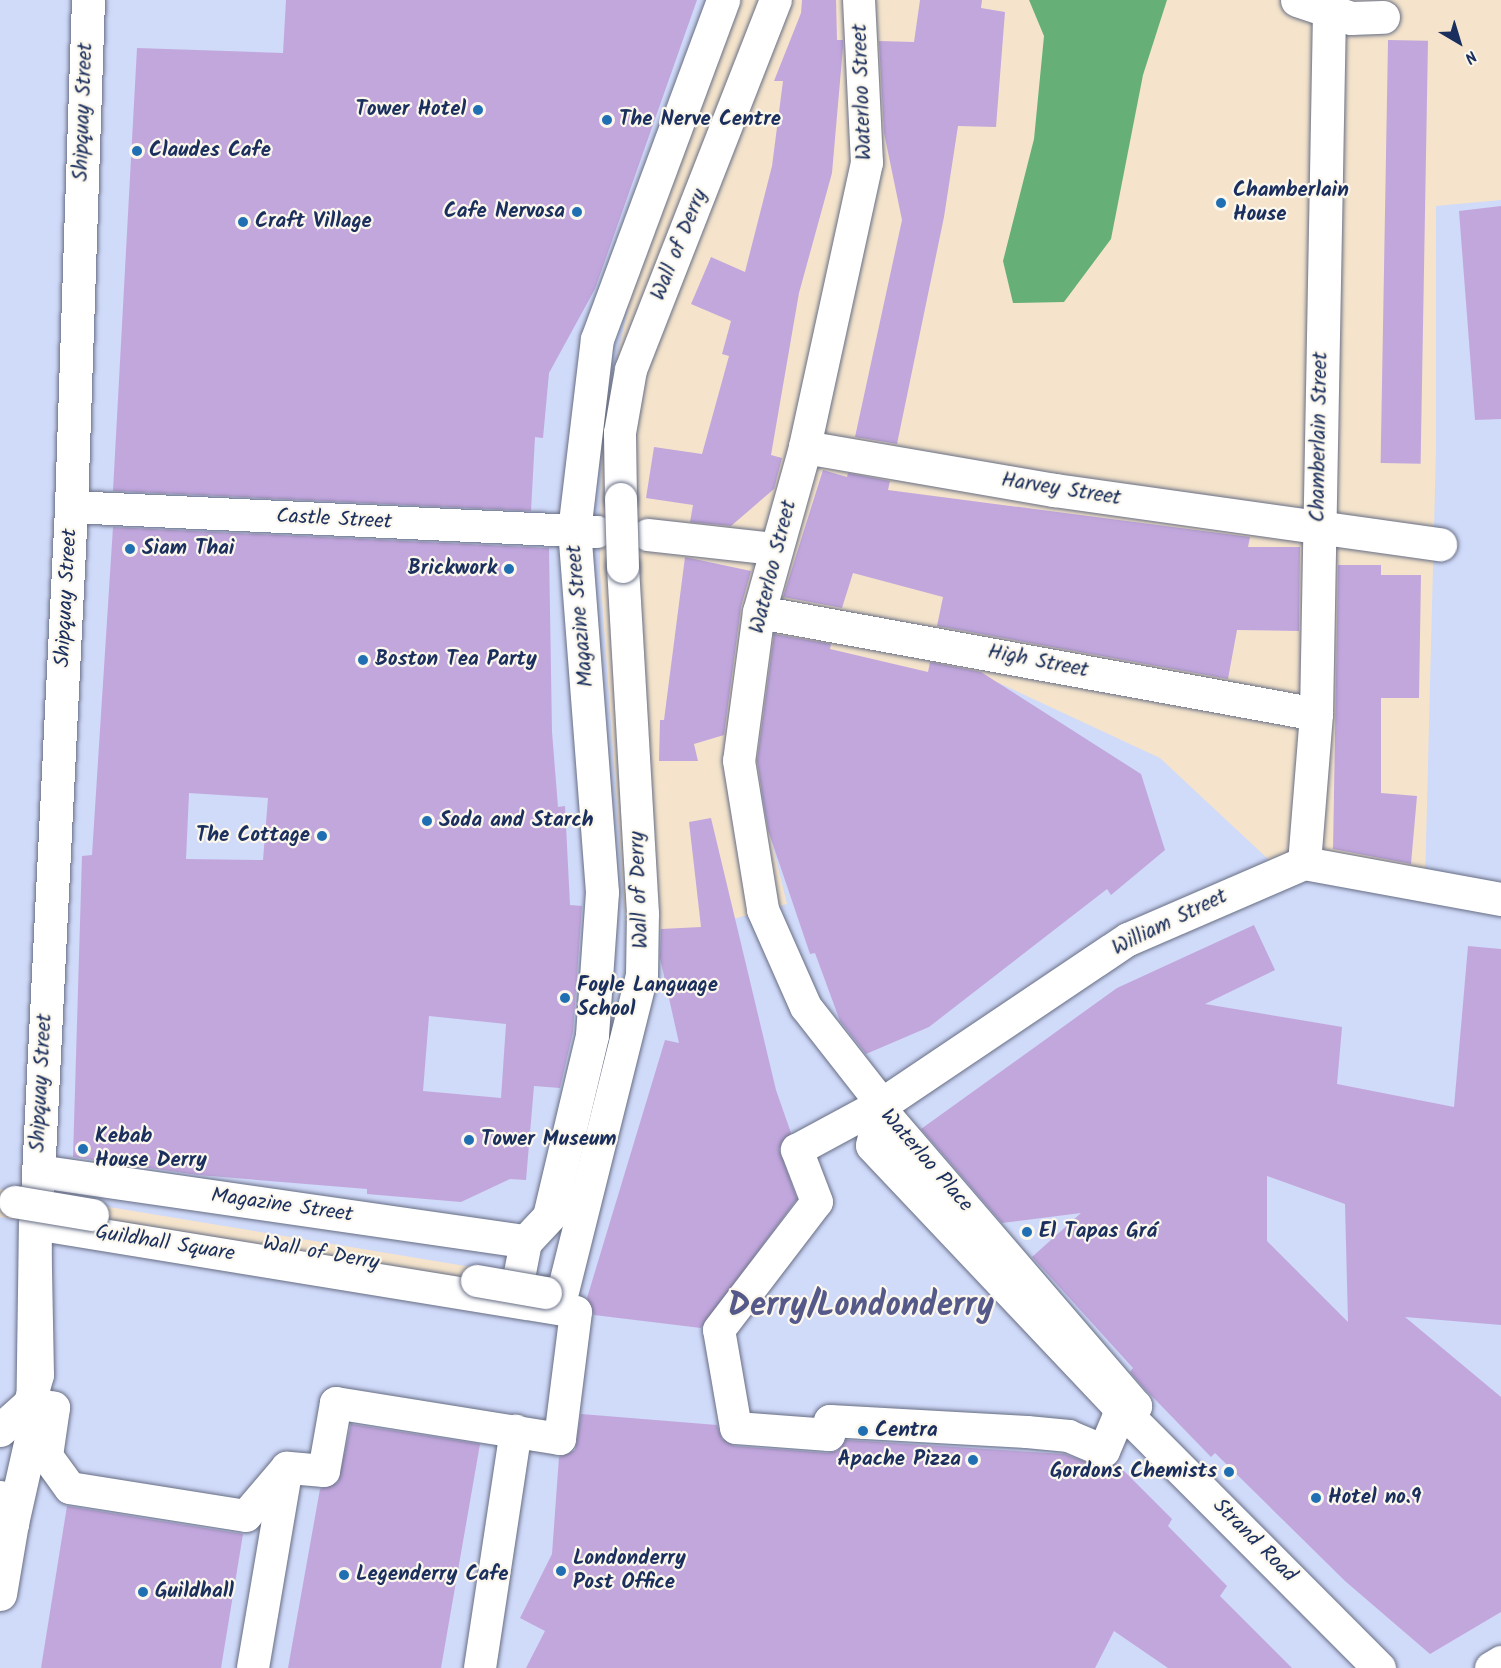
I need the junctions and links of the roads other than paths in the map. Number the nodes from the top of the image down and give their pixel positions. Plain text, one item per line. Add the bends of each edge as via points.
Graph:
1 (88, 0) edge
2 (723, 0) edge
3 (776, 0) edge
4 (859, 0) edge
5 (1297, 0) edge
6 (1329, 11) junction
7 (1383, 17) dead end
8 (805, 447) junction
9 (71, 507) junction
10 (1318, 525) junction
11 (585, 532) junction
12 (648, 535) dead end
13 (1440, 544) dead end
14 (775, 549) junction
15 (759, 612) junction
16 (1316, 714) junction
17 (1304, 863) junction
18 (1501, 899) edge
19 (882, 1104) junction
20 (25, 1199) edge
21 (526, 1241) junction
22 (520, 1273) dead end
23 (30, 1403) junction
24 (1127, 1415) junction
25 (0, 1430) edge
26 (516, 1431) junction
27 (287, 1468) junction
28 (6, 1510) edge
29 (0, 1594) edge
30 (1501, 1662) edge
31 (253, 1668) edge
32 (480, 1668) edge
33 (1379, 1668) edge
34 (1491, 1668) edge

1 - 9 street, Shipquay Street
2 - 11 street, Magazine Street via 597,339
3 - 20 street, Wall of Derry, bridge via 631,369 620,433 623,567 643,914 642,976 562,1296 93,1215
4 - 8 street, Waterloo Street via 867,163
5 - 6 street
6 - 7 street via 1351,18
6 - 10 street, Chamberlain Street
8 - 10 street, Harvey Street via 1054,490
8 - 14 street, Waterloo Street
9 - 11 street, Castle Street
9 - 20 street, Shipquay Street
10 - 13 street, Harvey Street
10 - 16 street, Chamberlain Street
11 - 21 street, Magazine Street via 602,892 592,1035 549,1216
12 - 14 street
14 - 15 street, Waterloo Street
15 - 16 street, High Street
15 - 19 street, Waterloo Street via 740,761 763,910 806,1007
16 - 17 street, Chamberlain Street
17 - 18 street
17 - 19 street, William Street via 1128,939
19 - 24 street, Waterloo Place via 889,1119 1136,1406
19 - 24 street, Waterloo Place via 872,1145
19 - 24 street, Waterloo Place via 797,1150 817,1202 719,1330 736,1428 829,1435 830,1421 1027,1432 1069,1436 1104,1451 1118,1418
20 - 21 street, Magazine Street
20 - 23 street, Shipquay Street
20 - 26 street, Guildhall Square via 576,1312 560,1439
21 - 22 street
23 - 25 street
23 - 27 street via 54,1408 47,1456 70,1488 246,1516
23 - 28 street, Shipquay Street via 32,1434
24 - 33 street, Strand Road
26 - 27 street, Guildhall Square via 336,1403 324,1472
26 - 32 street
27 - 31 street
28 - 29 street, Shipquay Street
30 - 34 street

